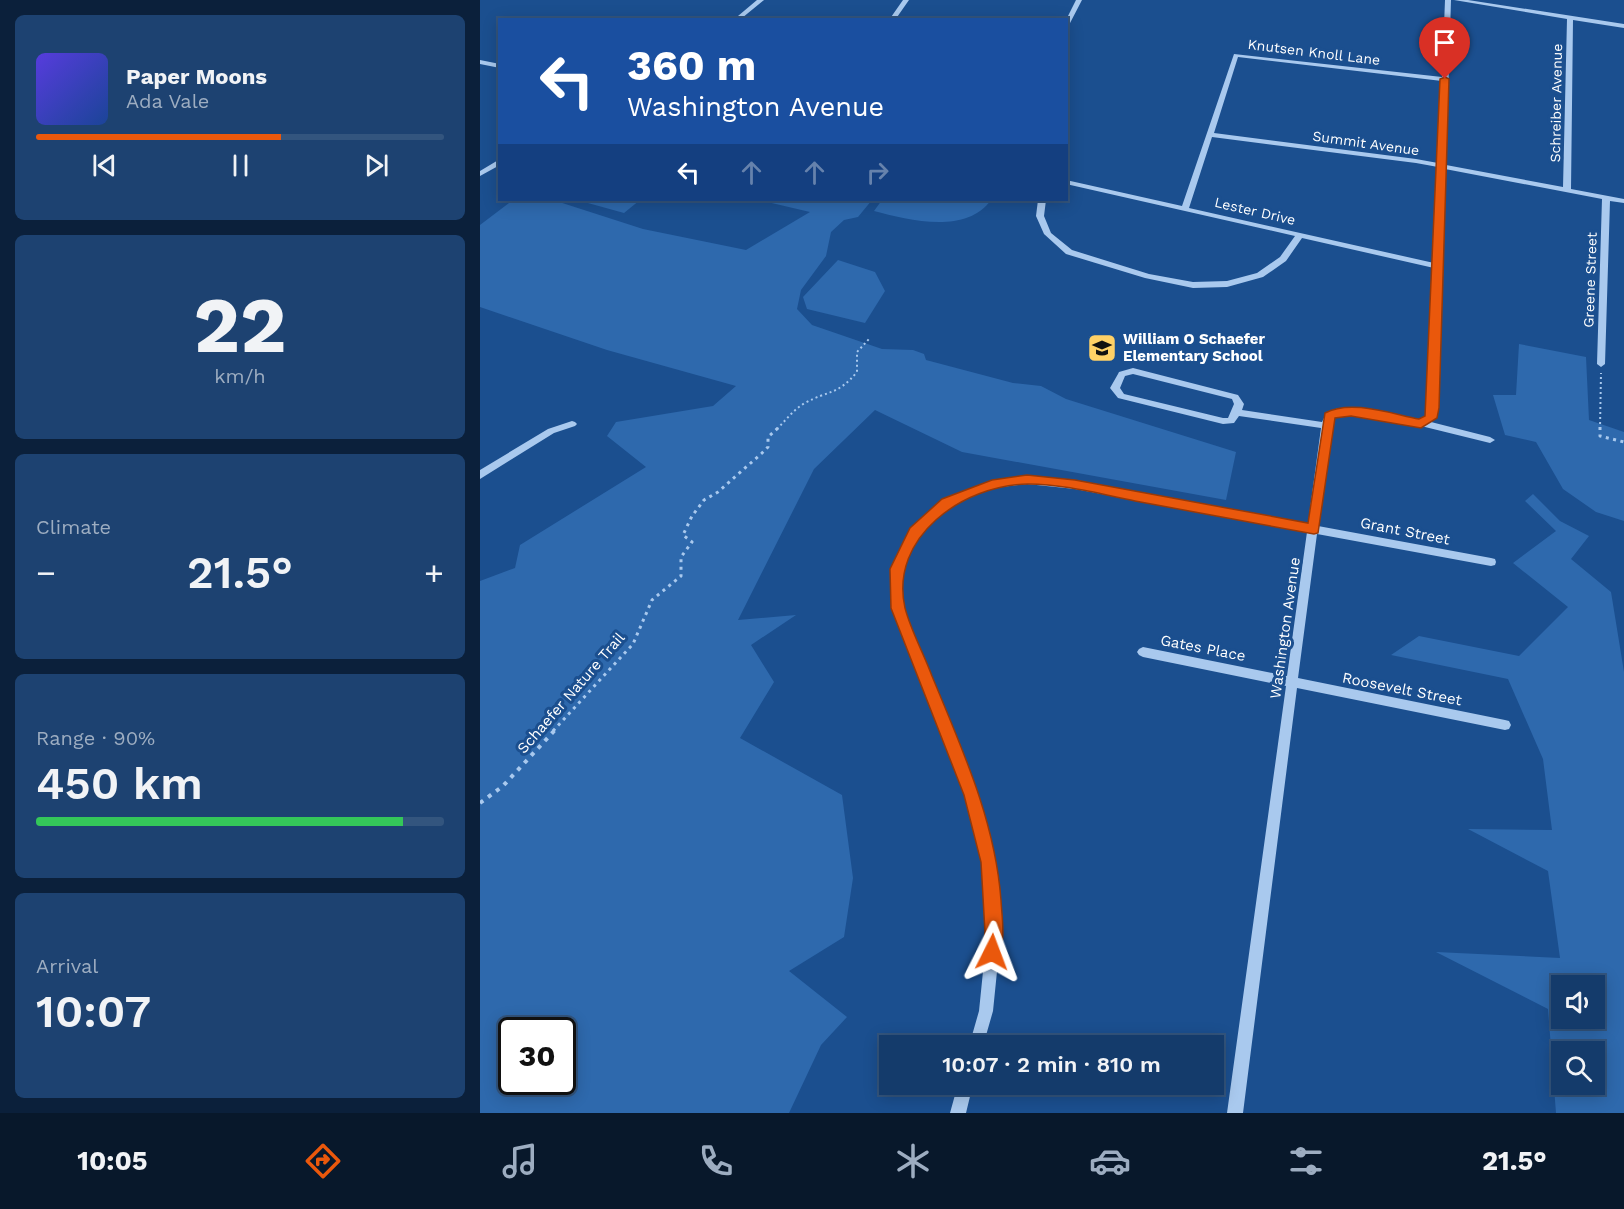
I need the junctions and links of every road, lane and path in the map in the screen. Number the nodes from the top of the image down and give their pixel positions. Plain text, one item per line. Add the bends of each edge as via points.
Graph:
1 (761, 0) edge
2 (906, 0) edge
3 (1079, 0) edge
4 (1448, 0) edge
5 (1457, 0) edge
6 (1497, 0) edge
7 (1485, 3) junction
8 (740, 17) dead end
9 (1570, 17) junction
10 (893, 18) edge
11 (1068, 21) edge
12 (1624, 26) edge
13 (480, 63) edge
14 (498, 66) edge
15 (1445, 79) junction
16 (1210, 135) junction
17 (498, 162) edge
18 (1442, 167) junction
19 (480, 174) edge
20 (1068, 182) edge
21 (1567, 190) junction
22 (1606, 197) junction
23 (1042, 201) edge
24 (1624, 201) edge
25 (1185, 210) junction
26 (1300, 235) junction
27 (1438, 266) junction
28 (869, 339) dead end
29 (1601, 364) joint
30 (1236, 412) junction
31 (1421, 423) junction
32 (572, 424) dead end
33 (1326, 426) junction
34 (1490, 440) dead end
35 (1624, 442) edge
36 (480, 475) edge
37 (1314, 529) junction
38 (1491, 562) dead end
39 (1143, 652) dead end
40 (1292, 682) junction
41 (1505, 725) dead end
42 (480, 803) edge
43 (979, 1035) edge
44 (963, 1095) edge
45 (958, 1113) edge
46 (1235, 1113) edge

1 - 8 street
2 - 10 street
3 - 11 street
4 - 15 street
5 - 7 street
6 - 7 street
7 - 9 street
9 - 12 street
9 - 21 street, Schreiber Avenue
13 - 14 street
15 - 16 street, Knutsen Knoll Lane via 1236,55
15 - 18 street
16 - 18 street, Summit Avenue
16 - 25 street, Knutsen Knoll Lane
17 - 19 street
18 - 21 street, Summit Avenue
18 - 27 street
20 - 25 street, Lester Drive
21 - 22 street, Summit Avenue
22 - 24 street, Summit Avenue
22 - 29 street, Greene Street
23 - 26 street via 1040,216 1048,234 1069,252 1193,285 1227,284 1260,275 1283,260
25 - 26 street, Lester Drive
26 - 27 street, Lester Drive
27 - 31 street via 1433,408 1431,418
28 - 42 path, Schaefer Nature Trail via 856,352 857,372 849,382 798,408 768,436 768,447 748,468 704,500 687,522 683,535 692,542 678,561 681,576 652,600 633,644 503,786
29 - 35 path via 1600,436
30 - 30 street via 1231,421 1223,421 1121,396 1115,388 1122,374 1133,371 1235,398 1239,404
30 - 33 street
31 - 33 street via 1338,411 1329,416
31 - 34 street
32 - 36 street via 551,431
33 - 37 street, Washington Avenue
37 - 38 street, Grant Street
37 - 40 street, Washington Avenue
37 - 43 street, Grant Street via 1075,484 1027,480 992,485 946,503 915,532 897,569 898,608 972,795 989,862 994,932 986,1011
39 - 40 street, Gates Place
40 - 41 street, Roosevelt Street
40 - 46 street, Washington Avenue
44 - 45 street

